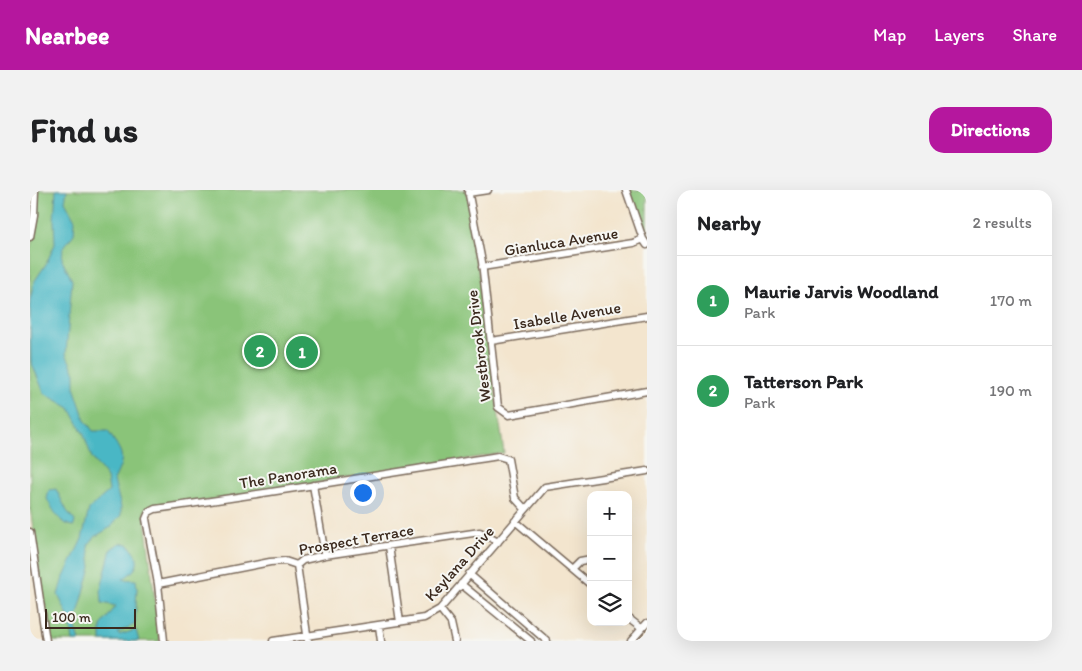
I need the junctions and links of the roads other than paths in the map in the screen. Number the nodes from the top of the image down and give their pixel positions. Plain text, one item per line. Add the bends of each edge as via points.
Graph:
1 (35, 190) edge
2 (488, 190) edge
3 (626, 190) edge
4 (468, 191) edge
5 (30, 237) edge
6 (645, 242) edge
7 (482, 267) junction
8 (647, 316) edge
9 (491, 342) junction
10 (647, 391) edge
11 (647, 471) edge
12 (313, 485) junction
13 (525, 509) junction
14 (515, 521) junction
15 (30, 532) edge
16 (498, 542) junction
17 (389, 546) junction
18 (325, 555) junction
19 (587, 560) edge
20 (298, 565) junction
21 (572, 569) junction
22 (469, 574) junction
23 (587, 582) edge
24 (158, 584) junction
25 (461, 584) junction
26 (440, 609) junction
27 (632, 621) edge
28 (400, 622) junction
29 (647, 623) edge
30 (379, 626) junction
31 (641, 628) junction
32 (308, 638) edge
33 (46, 641) edge
34 (164, 641) edge
35 (273, 641) edge
36 (381, 641) edge
37 (455, 641) edge
38 (531, 641) edge
39 (547, 641) edge
40 (631, 641) edge

1 - 5 street
2 - 4 street
3 - 6 street
4 - 7 street, Westbrook Drive
6 - 7 street, Gianluca Avenue
7 - 9 street, Westbrook Drive
8 - 9 street, Isabelle Avenue
9 - 10 street, Westbrook Drive via 498,407 509,414
11 - 13 street, Keylana Drive via 545,487
12 - 13 street, The Panorama via 498,456 508,459 515,498
12 - 18 street
12 - 24 street, The Panorama via 148,512 146,519
13 - 14 street, Keylana Drive
14 - 16 street, Keylana Drive
14 - 21 street
15 - 33 street
16 - 17 street, Prospect Terrace via 480,532
16 - 22 street, Keylana Drive
17 - 18 street, Prospect Terrace
17 - 28 street
18 - 20 street, Prospect Terrace via 303,560
19 - 21 street via 580,561
20 - 24 street, Prospect Terrace via 285,561 270,562
20 - 32 street
21 - 23 street
22 - 25 street, Keylana Drive
22 - 39 street
24 - 34 street, The Panorama
25 - 26 street, Keylana Drive
25 - 38 street
26 - 28 street, Keylana Drive via 424,618
26 - 37 street via 451,623
27 - 31 street
28 - 30 street, Keylana Drive
29 - 31 street
30 - 32 street, Keylana Drive
30 - 36 street
31 - 40 street
32 - 35 street, Keylana Drive

